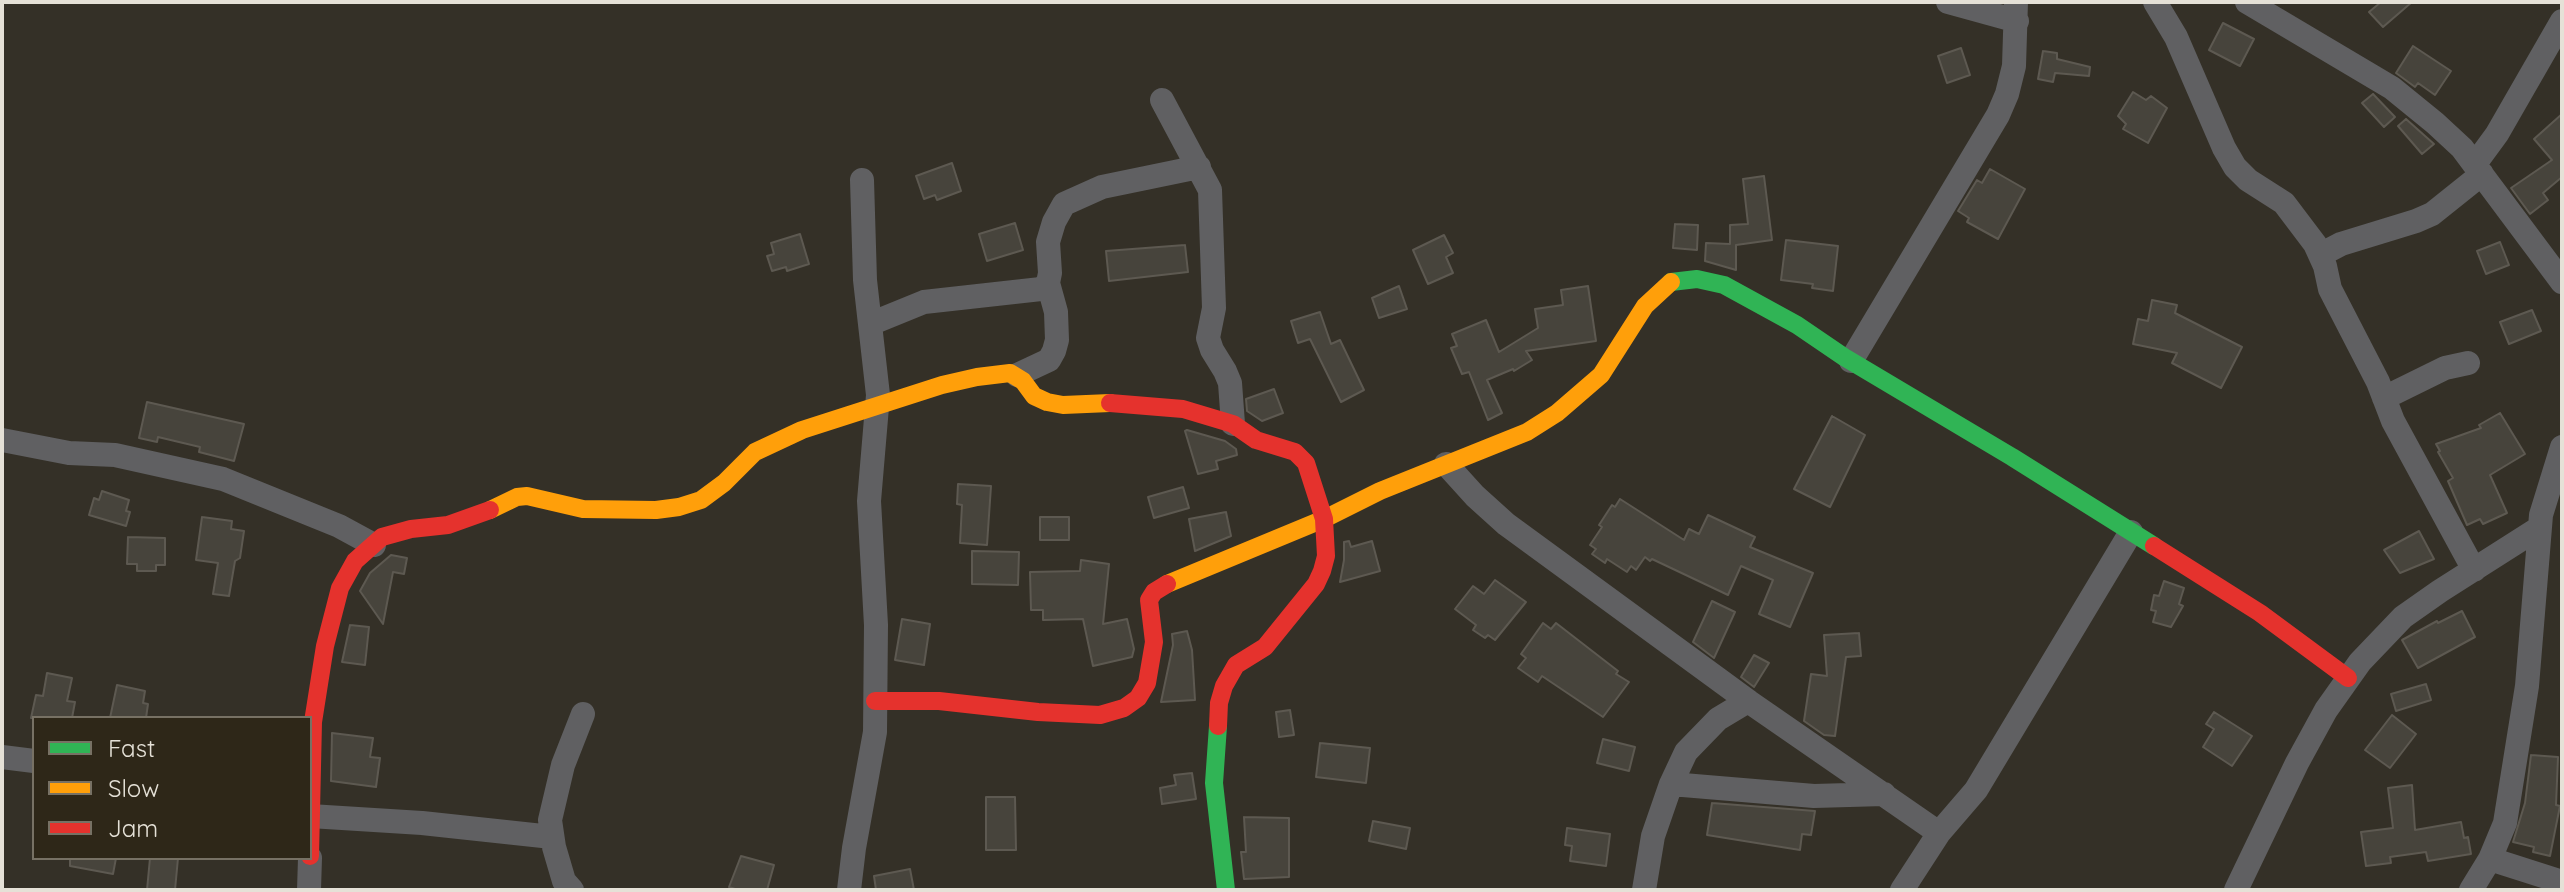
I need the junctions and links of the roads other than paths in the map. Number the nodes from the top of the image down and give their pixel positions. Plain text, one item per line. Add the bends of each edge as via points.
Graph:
1 (1948, 2) edge
2 (2155, 2) edge
3 (2247, 2) edge
4 (2017, 11) edge
5 (2562, 21) edge
6 (1162, 100) dead end
7 (1199, 167) junction
8 (2478, 169) junction
9 (862, 180) dead end
10 (2320, 255) junction
11 (2562, 282) edge
12 (1048, 283) junction
13 (870, 324) junction
14 (1851, 361) junction
15 (2468, 363) dead end
16 (1017, 375) junction
17 (2384, 398) junction
18 (877, 406) junction
19 (1233, 424) junction
20 (2, 440) edge
21 (2562, 447) edge
22 (1446, 464) junction
23 (1324, 519) junction
24 (2539, 528) junction
25 (2131, 532) junction
26 (374, 545) junction
27 (2474, 570) junction
28 (2348, 678) junction
29 (875, 701) junction
30 (1748, 701) junction
31 (583, 714) dead end
32 (2, 757) edge
33 (32, 761) edge
34 (312, 769) edge
35 (1671, 784) junction
36 (1884, 794) junction
37 (312, 816) edge
38 (1939, 833) junction
39 (552, 837) junction
40 (2490, 859) junction
41 (310, 860) edge
42 (2562, 882) edge
43 (309, 890) edge
44 (572, 890) edge
45 (849, 890) edge
46 (1226, 890) edge
47 (1644, 890) edge
48 (1902, 890) edge
49 (2236, 890) edge
50 (2471, 890) edge

1 - 4 street
2 - 10 street via 2235,167 2284,203
3 - 8 street via 2392,88 2462,148
4 - 14 street via 2011,81 1998,115
5 - 8 street
6 - 7 street
7 - 12 street via 1102,187 1064,204 1048,242
7 - 19 street via 1212,203 1214,308 1209,344 1230,383
8 - 10 street via 2432,214
8 - 11 street
9 - 13 street
10 - 17 street via 2330,289
12 - 13 street via 1030,292 924,302
12 - 16 street via 1056,312 1054,351 1049,360
13 - 18 street
14 - 22 street via 1724,285 1681,279 1655,294 1601,375 1567,406 1527,432
14 - 25 street
15 - 17 street via 2445,368
16 - 18 street via 977,377
16 - 19 street via 1034,396 1047,402 1150,404
17 - 27 street
18 - 26 street via 802,430 755,452 701,500 679,507 583,509 517,497 481,515 382,537
18 - 29 street via 869,501
19 - 23 street via 1256,440 1303,458
20 - 26 street via 69,453 115,455 223,479
21 - 24 street
22 - 23 street
22 - 30 street via 1506,524
23 - 29 street via 1154,592 1149,600 1154,642 1147,683 1124,708 1100,715
23 - 46 street via 1326,556 1316,584 1265,647 1236,665 1224,686 1214,783
24 - 27 street
24 - 40 street via 2522,733 2505,823
25 - 28 street via 2260,613
25 - 38 street via 1976,790
26 - 34 street via 355,561 340,588 313,722
27 - 28 street via 2403,617
28 - 49 street via 2297,763
29 - 45 street via 873,754
30 - 35 street via 1718,719 1686,752
30 - 36 street
31 - 39 street via 563,765 550,820
32 - 33 street
35 - 36 street via 1814,796
35 - 47 street via 1653,836
36 - 38 street
37 - 39 street
38 - 48 street
39 - 44 street via 564,881
40 - 42 street
40 - 50 street
41 - 43 street

